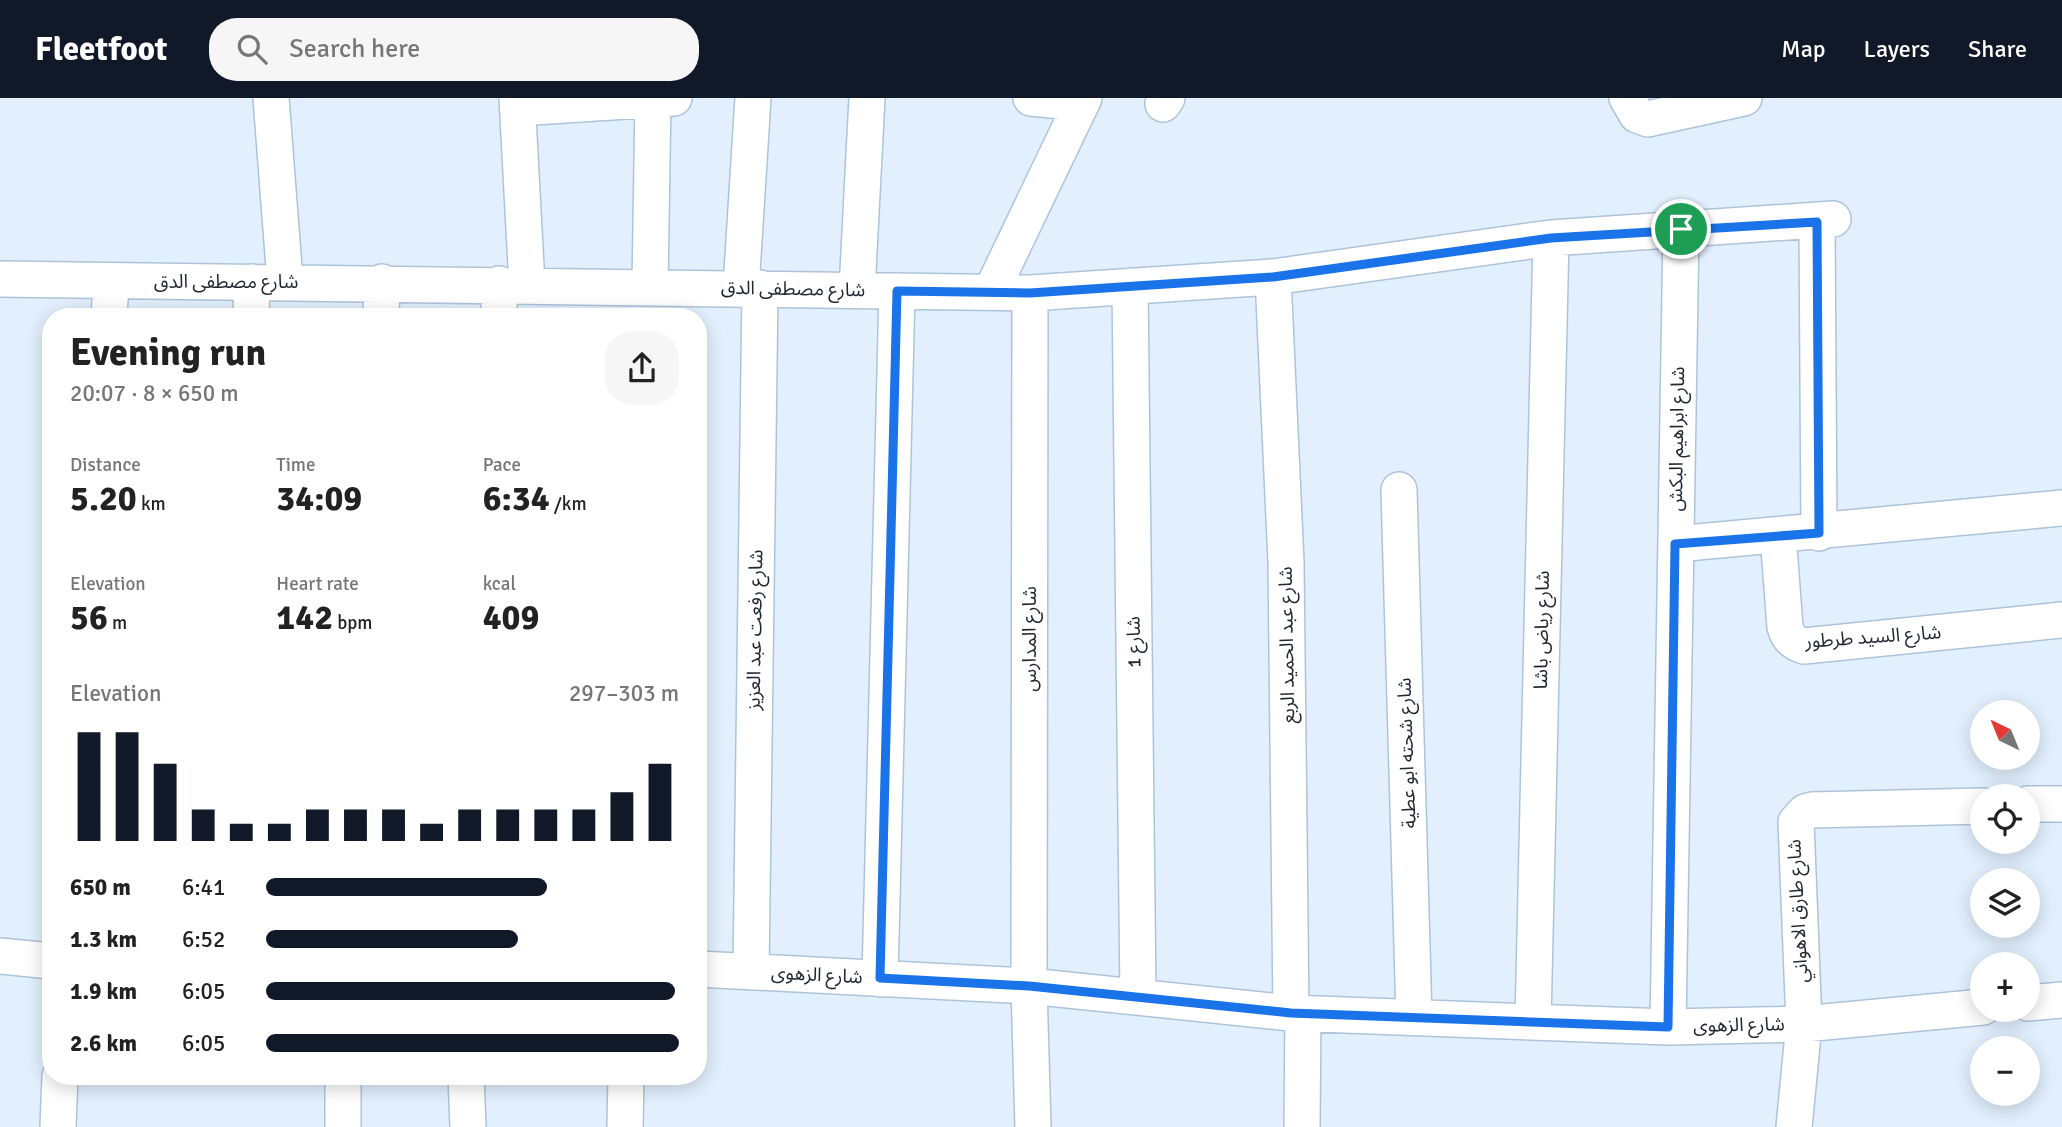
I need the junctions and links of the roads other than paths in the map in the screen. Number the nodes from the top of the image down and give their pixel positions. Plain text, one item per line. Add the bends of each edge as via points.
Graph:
1 (271, 98) edge
2 (660, 98) edge
3 (753, 98) edge
4 (867, 98) edge
5 (1031, 98) edge
6 (1627, 98) edge
7 (1744, 98) edge
8 (1083, 100) edge
9 (518, 103) edge
10 (1681, 229) junction
11 (1551, 238) junction
12 (1273, 277) junction
13 (0, 279) edge
14 (269, 281) junction
15 (111, 282) junction
16 (382, 282) junction
17 (1130, 286) junction
18 (751, 288) junction
19 (857, 290) junction
20 (897, 291) junction
21 (990, 292) junction
22 (1030, 293) junction
23 (509, 295) edge
24 (641, 297) edge
25 (110, 308) edge
26 (256, 308) edge
27 (381, 308) edge
28 (1399, 489) dead end
29 (2062, 508) edge
30 (1819, 533) junction
31 (1778, 535) junction
32 (1675, 544) junction
33 (2062, 620) edge
34 (2040, 804) edge
35 (2062, 804) edge
36 (1970, 806) edge
37 (0, 956) edge
38 (42, 960) edge
39 (707, 970) edge
40 (751, 972) junction
41 (880, 978) junction
42 (1029, 986) junction
43 (1138, 997) junction
44 (2062, 1000) edge
45 (2040, 1002) edge
46 (1970, 1008) edge
47 (1297, 1013) junction
48 (1414, 1017) junction
49 (1533, 1022) junction
50 (1804, 1024) junction
51 (1668, 1027) junction
52 (60, 1085) edge
53 (343, 1085) edge
54 (466, 1085) edge
55 (626, 1085) edge
56 (58, 1127) edge
57 (343, 1127) edge
58 (468, 1127) edge
59 (625, 1127) edge
60 (1033, 1127) edge
61 (1302, 1127) edge
62 (1794, 1127) edge

1 - 14 street
2 - 9 street
2 - 24 street
3 - 18 street, شارع رفعت عبد العزيز
4 - 19 street
5 - 8 street
6 - 7 street via 1637,115 1648,119
8 - 21 street
9 - 23 street
10 - 11 street, شارع مصطفى الدق
10 - 30 street, شارع مصطفى الدق via 1825,220
10 - 32 street, شارع ابراهيم البكش
11 - 12 street, شارع مصطفى الدق
11 - 49 street, شارع رياض باشا
12 - 17 street, شارع مصطفى الدق
12 - 47 street, شارع عبد الحميد الربع via 1286,562
13 - 15 street, شارع مصطفى الدق
14 - 15 street, شارع مصطفى الدق
14 - 16 street, شارع مصطفى الدق
14 - 26 street
15 - 25 street
16 - 23 street, شارع مصطفى الدق
16 - 27 street
17 - 22 street, شارع مصطفى الدق
17 - 43 street, شارع 1
18 - 19 street, شارع مصطفى الدق
18 - 24 street, شارع مصطفى الدق
18 - 40 street, شارع رفعت عبد العزيز
19 - 20 street, شارع مصطفى الدق
20 - 21 street, شارع مصطفى الدق
20 - 41 street
21 - 22 street, شارع مصطفى الدق
22 - 42 street, شارع المدارس
23 - 24 street, شارع مصطفى الدق
28 - 48 street, شارع شحته ابو عطية
29 - 30 street
30 - 31 street
31 - 32 street
31 - 33 street, شارع السيد طرطور via 1785,628 1797,644
32 - 51 street, شارع ابراهيم البكش
34 - 35 street
36 - 50 street, شارع طارق الاهواني via 1812,810 1800,816 1794,829
37 - 38 street
39 - 40 street, شارع الزهوى
40 - 41 street, شارع الزهوى
41 - 42 street, شارع الزهوى
42 - 43 street, شارع الزهوى
42 - 60 street, شارع المدارس
43 - 47 street, شارع الزهوى
44 - 45 street
46 - 50 street, شارع الزهوى
47 - 48 street, شارع الزهوى
47 - 61 street, شارع عبد الحميد الربع
48 - 49 street, شارع الزهوى
49 - 51 street, شارع الزهوى
50 - 51 street, شارع الزهوى
50 - 62 street, شارع طارق الاهواني
52 - 56 street
53 - 57 street
54 - 58 street
55 - 59 street

